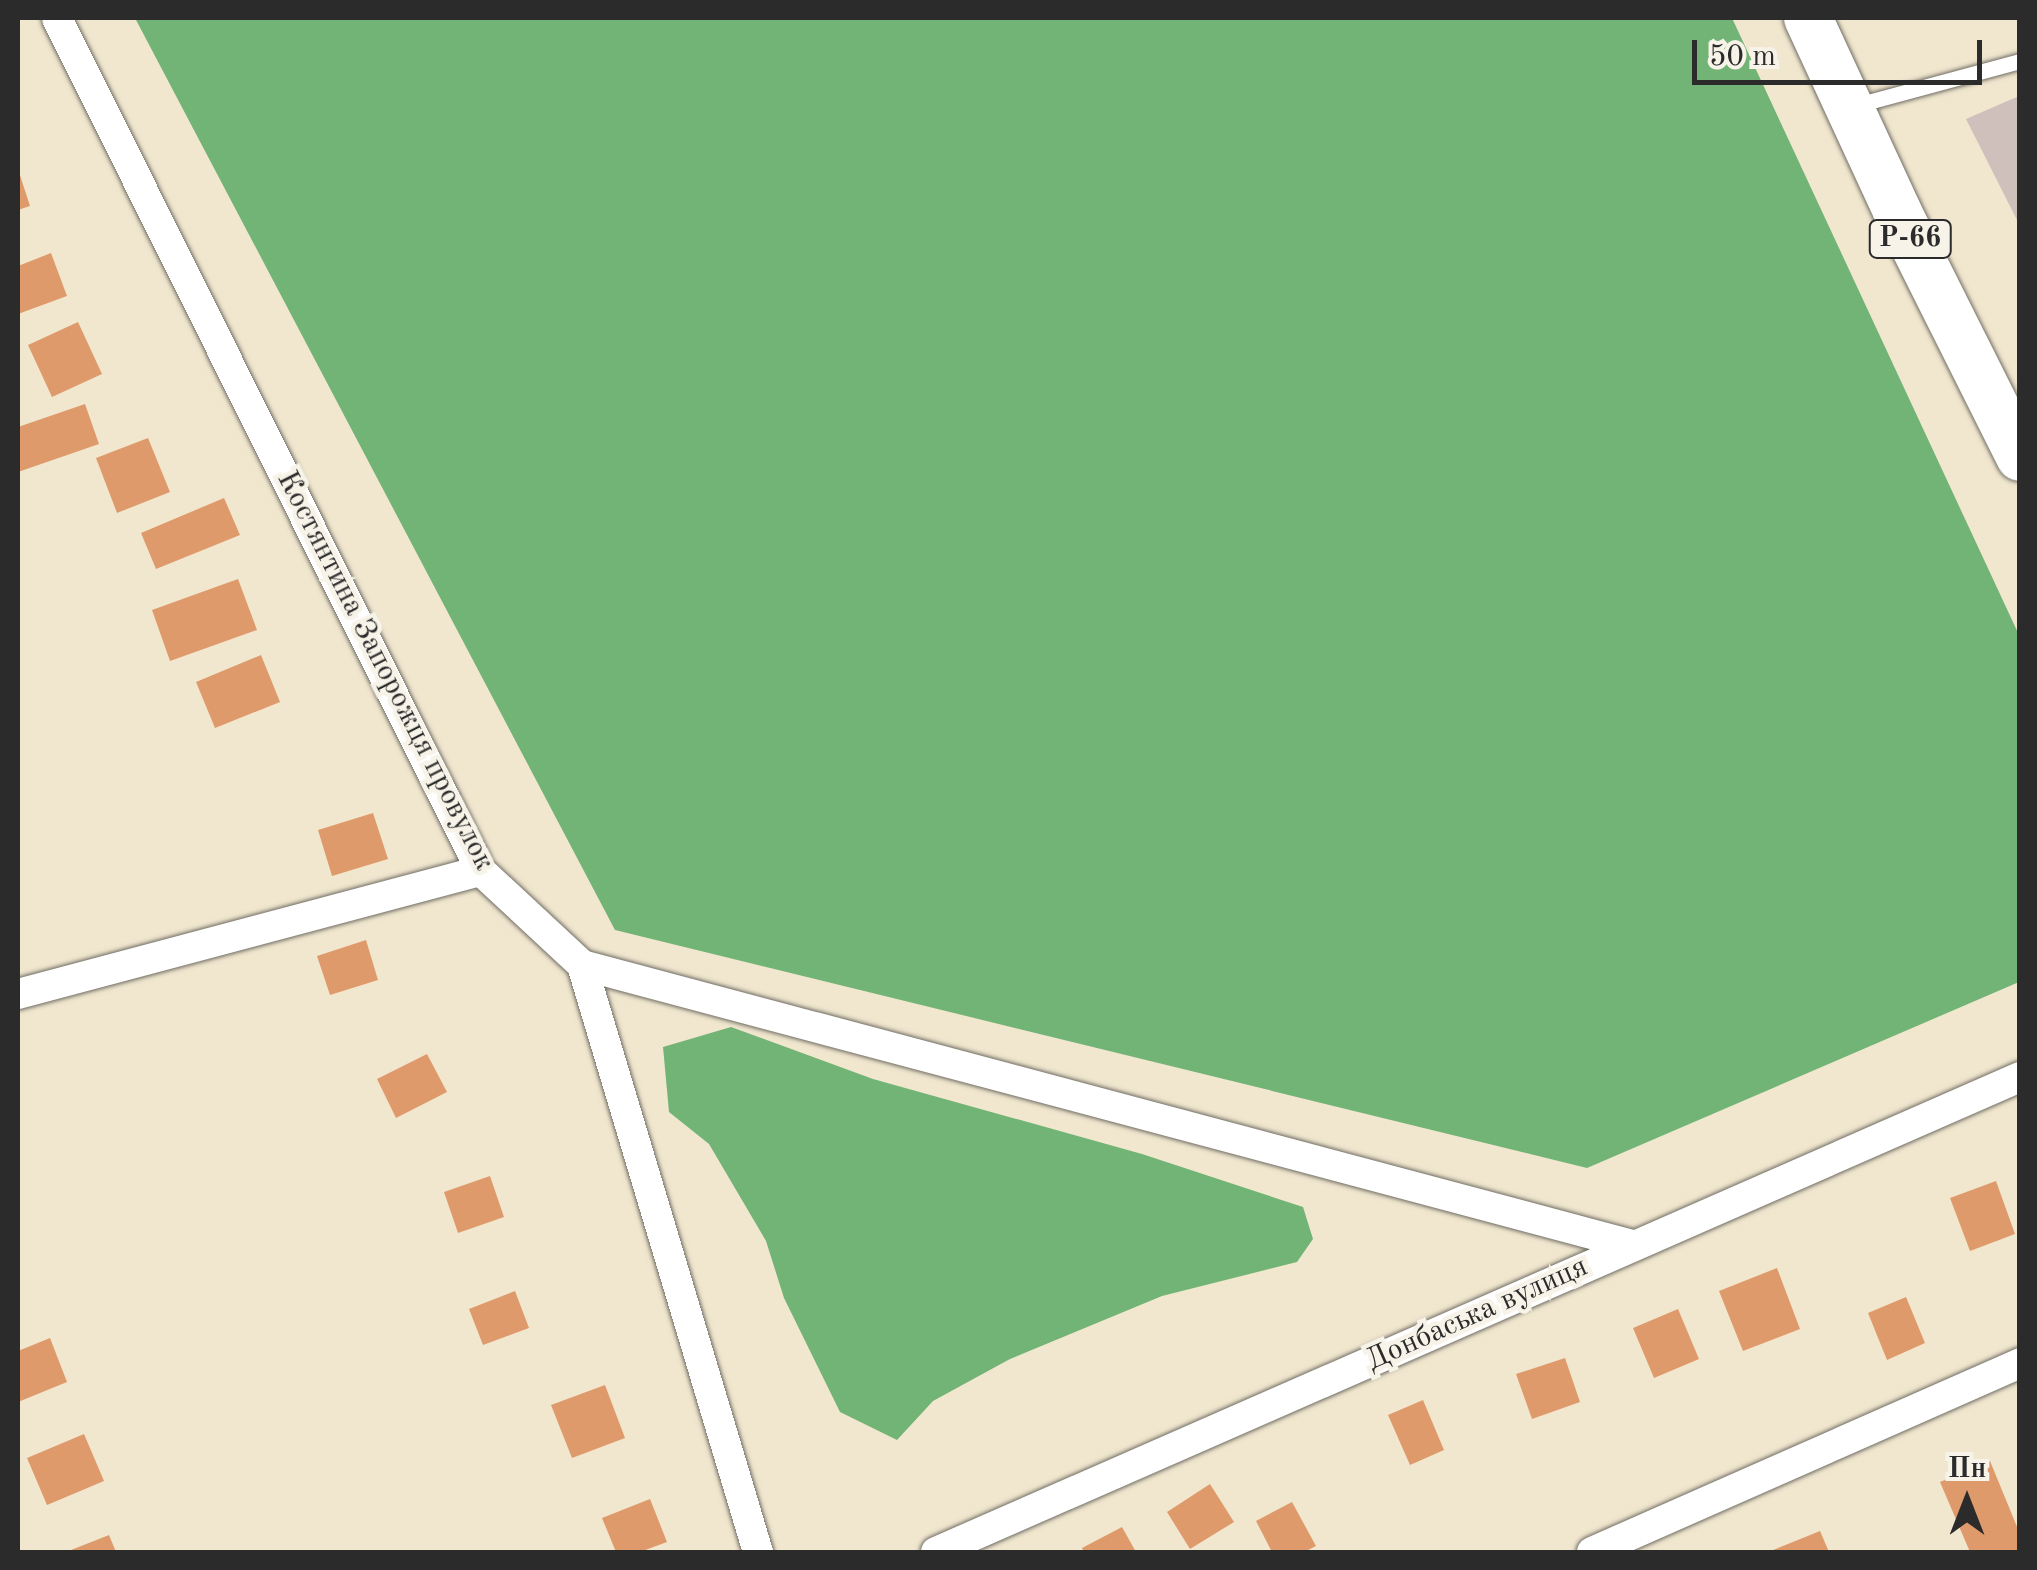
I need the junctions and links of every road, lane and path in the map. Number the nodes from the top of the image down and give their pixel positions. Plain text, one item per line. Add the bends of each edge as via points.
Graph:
1 (57, 18) edge
2 (1808, 18) edge
3 (2020, 62) edge
4 (1849, 108) junction
5 (2020, 457) edge
6 (481, 871) junction
7 (582, 965) junction
8 (18, 994) edge
9 (2020, 1077) edge
10 (1634, 1245) junction
11 (2017, 1373) edge
12 (758, 1552) edge
13 (936, 1552) edge
14 (1592, 1552) edge

1 - 6 street, Костянтина Запорожця провулок
2 - 4 main road, Р-66
3 - 4 lane
4 - 5 main road, Р-66
6 - 7 street, Костянтина Запорожця провулок
6 - 8 street
7 - 10 street
7 - 12 street
9 - 10 street, Донбаська вулиця
10 - 13 street, Донбаська вулиця
11 - 14 street

